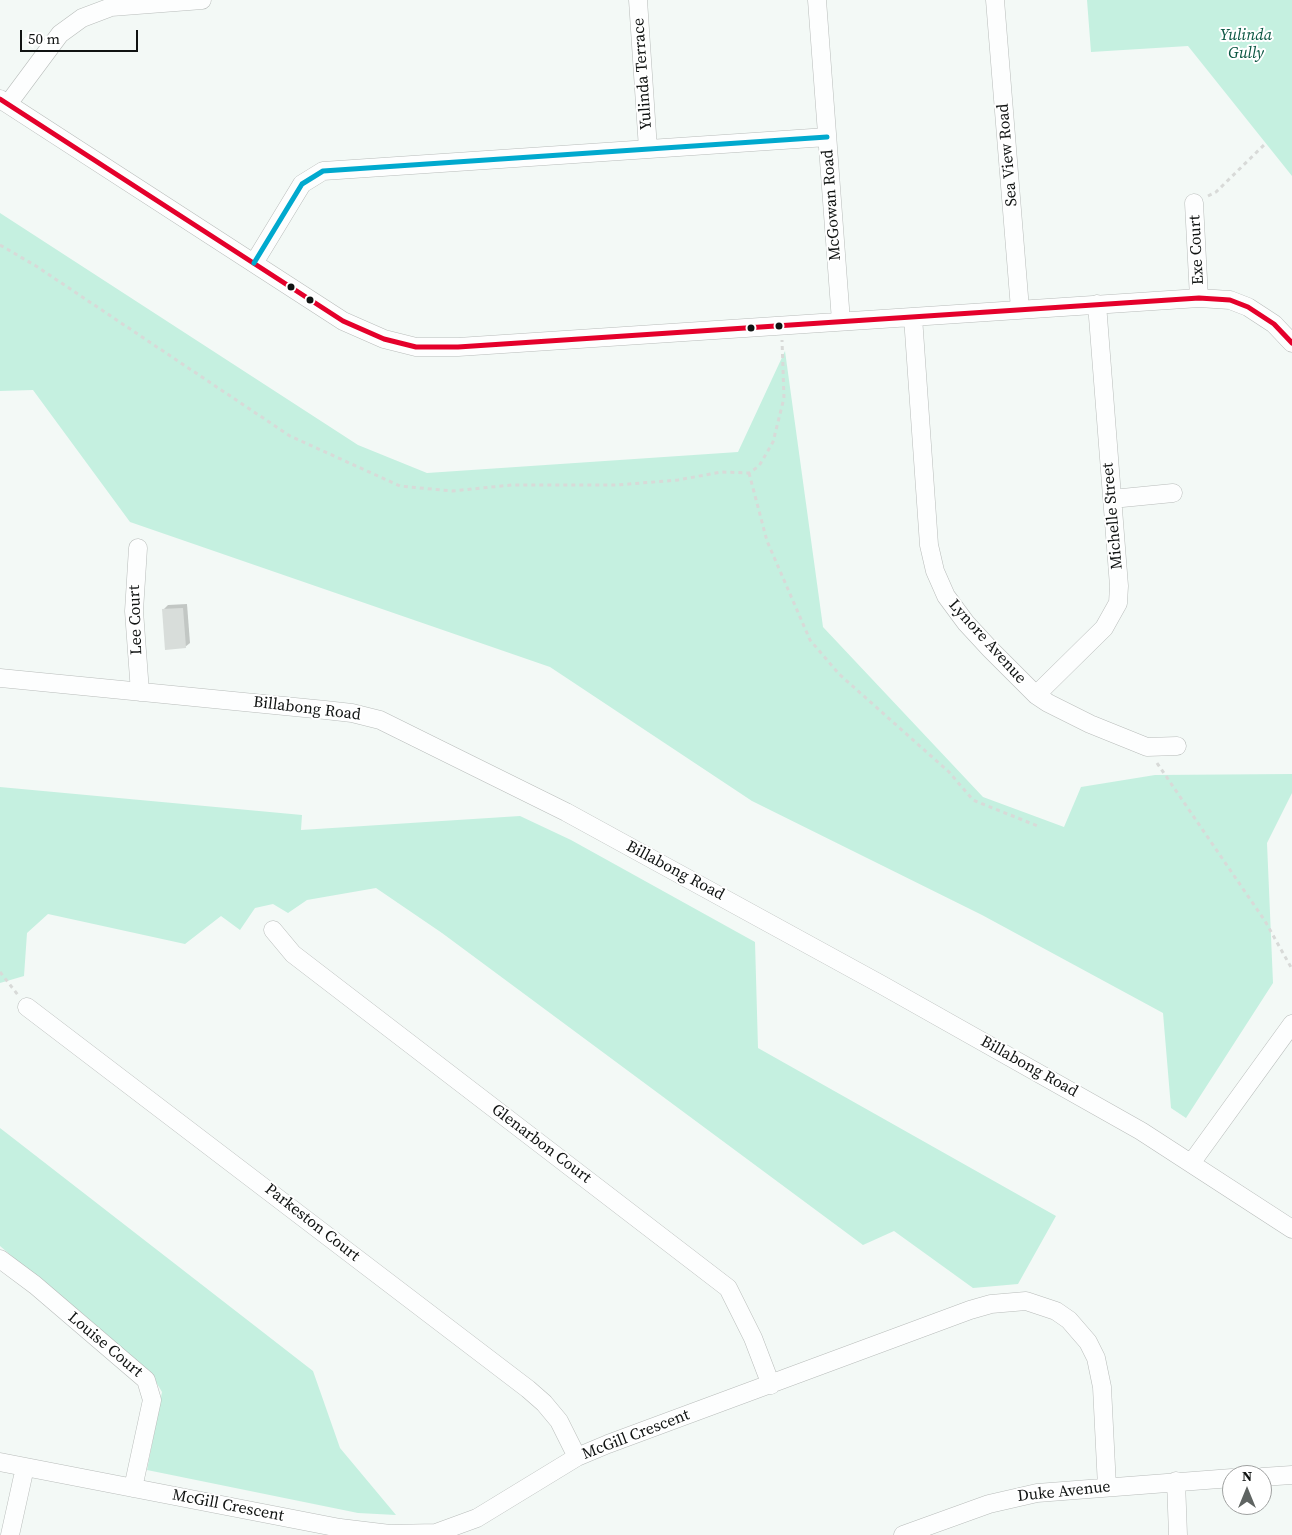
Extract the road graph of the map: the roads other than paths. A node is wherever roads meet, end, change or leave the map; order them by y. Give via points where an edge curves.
1 (202, 0) edge
2 (638, 0) edge
3 (818, 0) edge
4 (996, 0) edge
5 (4, 102) edge
6 (827, 137) junction
7 (648, 149) junction
8 (1194, 203) road end
9 (254, 263) junction
10 (1199, 298) junction
11 (1096, 304) junction
12 (1020, 309) junction
13 (913, 317) junction
14 (841, 321) junction
15 (1292, 343) edge
16 (1173, 493) dead end
17 (1112, 499) junction
18 (138, 548) dead end
19 (0, 678) edge
20 (140, 692) junction
21 (1036, 695) junction
22 (1177, 746) dead end
23 (273, 930) dead end
24 (27, 1007) road end
25 (1292, 1024) edge
26 (1192, 1162) junction
27 (1292, 1229) edge
28 (0, 1259) edge
29 (771, 1385) junction
30 (577, 1457) junction
31 (0, 1462) edge
32 (25, 1467) junction
33 (1292, 1475) edge
34 (1272, 1476) edge
35 (1222, 1479) edge
36 (1176, 1482) junction
37 (1107, 1487) junction
38 (133, 1488) junction
39 (10, 1535) edge
40 (903, 1535) edge
41 (1178, 1535) edge

1 - 5 street via 111,7 82,18 60,34
2 - 7 street, Yulinda Terrace
3 - 6 street, McGowan Road
4 - 12 street, Sea View Road
5 - 9 street
6 - 7 street
6 - 14 street, McGowan Road
7 - 9 street via 323,171 302,184
8 - 10 street, Exe Court
9 - 14 street via 344,321 384,339 416,347 458,348
10 - 11 street
10 - 15 street via 1223,299 1248,307 1274,324
11 - 12 street
11 - 17 street, Michelle Street
12 - 13 street
13 - 14 street
13 - 21 street, Lynore Avenue via 927,527 935,571 946,596 966,623
16 - 17 street
17 - 21 street, Michelle Street via 1119,586 1116,609 1104,628
18 - 20 street, Lee Court via 134,611
19 - 20 street, Billabong Road
20 - 26 street, Billabong Road via 352,713 380,720 566,812 708,889 1095,1104
21 - 22 street, Lynore Avenue via 1090,724 1147,747
23 - 29 street, Glenarbon Court via 293,954 728,1288 753,1338
24 - 30 street, Parkeston Court via 528,1389 559,1421
25 - 26 street
26 - 27 street, Billabong Road
28 - 38 street, Louise Court via 146,1380 152,1400
29 - 30 street, McGill Crescent
29 - 37 street, McGill Crescent via 970,1310 1009,1302 1038,1304 1056,1311 1080,1330 1096,1358 1102,1387
30 - 38 street, McGill Crescent via 465,1524 423,1534 340,1528
31 - 32 street, McGill Crescent
32 - 38 street, McGill Crescent
32 - 39 street
33 - 34 street
35 - 36 street, Duke Avenue
36 - 37 street, Duke Avenue
36 - 41 street
37 - 40 street, Duke Avenue via 1007,1498

